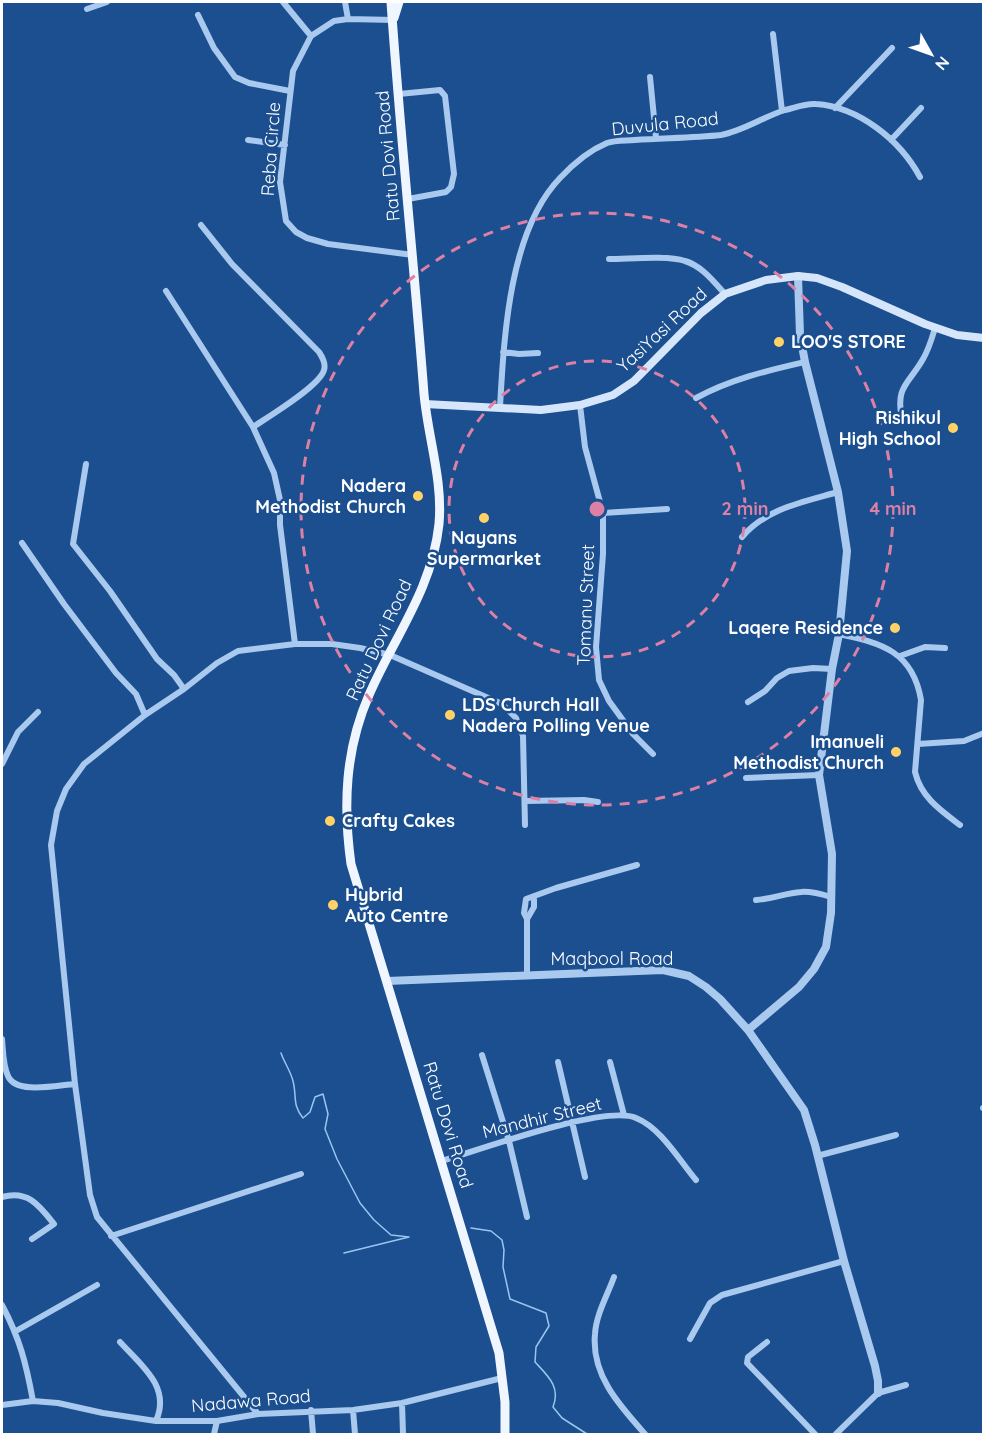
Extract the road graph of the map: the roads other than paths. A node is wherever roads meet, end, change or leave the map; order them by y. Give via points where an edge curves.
1 (107, 2) edge
2 (283, 2) edge
3 (345, 2) edge
4 (391, 2) edge
5 (399, 2) edge
6 (87, 9) dead end
7 (198, 15) dead end
8 (348, 19) junction
9 (394, 20) junction
10 (773, 34) dead end
11 (311, 36) junction
12 (892, 48) dead end
13 (650, 77) dead end
14 (290, 91) junction
15 (399, 94) junction
16 (835, 108) junction
17 (921, 108) dead end
18 (782, 111) junction
19 (656, 138) junction
20 (248, 140) dead end
21 (891, 140) junction
22 (285, 145) junction
23 (920, 177) dead end
24 (408, 200) junction
25 (201, 225) dead end
26 (413, 255) junction
27 (609, 259) dead end
28 (798, 276) junction
29 (166, 291) dead end
30 (725, 294) junction
31 (935, 328) junction
32 (984, 338) edge
33 (503, 352) junction
34 (538, 353) dead end
35 (805, 362) junction
36 (696, 398) dead end
37 (425, 404) junction
38 (580, 405) junction
39 (500, 407) junction
40 (902, 419) dead end
41 (253, 427) junction
42 (86, 464) dead end
43 (838, 492) junction
44 (666, 509) dead end
45 (603, 513) junction
46 (742, 537) dead end
47 (22, 543) dead end
48 (839, 634) junction
49 (296, 644) junction
50 (945, 648) dead end
51 (390, 655) junction
52 (900, 656) junction
53 (832, 669) junction
54 (184, 689) junction
55 (748, 702) dead end
56 (38, 712) dead end
57 (145, 715) junction
58 (984, 733) edge
59 (918, 744) junction
60 (653, 754) dead end
61 (2, 764) edge
62 (819, 775) junction
63 (746, 778) dead end
64 (525, 801) junction
65 (598, 802) dead end
66 (525, 825) dead end
67 (960, 825) dead end
68 (637, 865) dead end
69 (534, 896) junction
70 (831, 897) junction
71 (756, 900) dead end
72 (527, 920) junction
73 (527, 975) junction
74 (387, 981) junction
75 (748, 1030) junction
76 (2, 1039) edge
77 (482, 1056) dead end
78 (558, 1062) dead end
79 (610, 1062) dead end
80 (75, 1084) junction
81 (624, 1115) junction
82 (574, 1122) junction
83 (896, 1135) dead end
84 (509, 1141) junction
85 (817, 1156) junction
86 (442, 1161) junction
87 (301, 1174) dead end
88 (585, 1177) dead end
89 (696, 1180) dead end
90 (2, 1197) edge
91 (527, 1217) dead end
92 (111, 1236) junction
93 (32, 1239) dead end
94 (844, 1261) junction
95 (614, 1278) dead end
96 (97, 1285) dead end
97 (2, 1305) edge
98 (16, 1331) junction
99 (690, 1339) dead end
100 (120, 1342) dead end
101 (767, 1342) dead end
102 (502, 1378) junction
103 (906, 1385) dead end
104 (878, 1393) junction
105 (33, 1401) junction
106 (402, 1403) junction
107 (2, 1405) edge
108 (311, 1410) junction
109 (353, 1410) junction
110 (258, 1414) junction
111 (156, 1421) junction
112 (217, 1421) junction
113 (214, 1434) edge
114 (313, 1434) edge
115 (355, 1434) edge
116 (403, 1434) edge
117 (505, 1434) edge
118 (645, 1434) edge
119 (815, 1434) edge
120 (836, 1434) edge

1 - 6 street
2 - 11 street
3 - 8 street
4 - 9 main road, Ratu Dovi Road
5 - 9 main road, Ratu Dovi Road
7 - 14 street via 214,48 235,76 249,83
8 - 9 street, Reba Circle
8 - 11 street, Reba Circle via 334,21
9 - 15 main road, Ratu Dovi Road
10 - 18 street
11 - 14 street, Reba Circle via 296,63
12 - 16 street
13 - 19 street
14 - 22 street, Reba Circle
15 - 24 main road, Ratu Dovi Road
15 - 24 street via 440,90 445,96 453,162 453,182 446,192
16 - 18 street, Duvula Road via 814,104
16 - 21 street, Duvula Road via 865,119
17 - 21 street
18 - 19 street, Duvula Road via 723,134
19 - 33 street, Duvula Road via 610,142 585,154 558,179 526,233 507,315
20 - 22 street
21 - 23 street, Duvula Road
22 - 26 street, Reba Circle via 280,182 283,207 286,221 296,232 328,244
24 - 26 main road, Ratu Dovi Road
25 - 41 street via 232,264 325,362 324,371 313,385
26 - 37 main road, Ratu Dovi Road
27 - 30 street via 685,261 699,268
28 - 30 main road, YasiYasi Road via 766,280
28 - 31 main road, YasiYasi Road via 842,287
28 - 35 street
29 - 41 street
30 - 38 main road, YasiYasi Road via 634,381 613,395
31 - 32 main road, YasiYasi Road
31 - 40 street via 923,360 899,397
33 - 34 street
33 - 39 street, Duvula Road
35 - 36 street via 755,373
35 - 43 street
37 - 39 main road, YasiYasi Road
37 - 51 main road, Ratu Dovi Road via 438,475 439,525 421,594
38 - 39 main road, YasiYasi Road via 541,410
38 - 45 street, Tomanu Street via 585,447
41 - 49 street via 274,473 280,500
42 - 54 street via 74,544 157,659
43 - 46 street via 773,512
43 - 48 street via 847,551
44 - 45 street
45 - 60 street, Tomanu Street via 596,647 599,680 603,692 633,734
47 - 57 street via 116,674 136,694
48 - 52 street via 881,644
48 - 53 street
49 - 51 street via 341,645
49 - 54 street via 238,651
50 - 52 street via 925,647
51 - 64 street via 493,699 511,711 523,736
51 - 74 main road, Ratu Dovi Road via 357,729 346,798 351,864
52 - 59 street via 919,689
53 - 55 street via 789,671
53 - 62 street
54 - 57 street
56 - 61 street via 18,732
57 - 80 street via 84,765 66,789 57,811 51,845
58 - 59 street via 964,741
59 - 67 street via 915,772 922,790
62 - 63 street
62 - 70 street via 832,854
64 - 65 street
64 - 66 street
68 - 69 street
69 - 72 street via 534,907
69 - 72 street via 524,901
70 - 71 street via 800,891
70 - 75 street via 826,947 814,969 799,987
72 - 73 street
73 - 74 street, Maqbool Road
73 - 75 street, Maqbool Road via 677,972 706,987
74 - 86 main road, Ratu Dovi Road
75 - 85 street, Maqbool Road via 804,1110
76 - 80 street via 8,1077 15,1085 23,1088
77 - 84 street
78 - 82 street
79 - 81 street
80 - 92 street via 90,1195 97,1217
81 - 82 street, Mandhir Street
81 - 89 street, Mandhir Street via 646,1123
82 - 84 street, Mandhir Street
82 - 88 street
83 - 85 street
84 - 86 street, Mandhir Street
84 - 91 street
85 - 94 street, Maqbool Road
86 - 102 main road, Ratu Dovi Road via 489,1318
87 - 92 street
90 - 93 street via 12,1194 30,1198 54,1224
92 - 110 street
94 - 99 street via 722,1295 710,1303
94 - 104 street, Maqbool Road via 875,1366
95 - 118 street via 599,1315 594,1354 613,1396
96 - 98 street
97 - 98 street
98 - 105 street
100 - 111 street via 159,1389 161,1403
101 - 119 street via 748,1357 747,1363
102 - 106 street, Nadawa Road
102 - 117 main road, Ratu Dovi Road
103 - 104 street
104 - 120 street
105 - 107 street, Nadawa Road
105 - 111 street, Nadawa Road
106 - 109 street, Nadawa Road
106 - 116 street
108 - 109 street, Nadawa Road
108 - 110 street, Nadawa Road
108 - 114 street
109 - 115 street
110 - 112 street, Nadawa Road
111 - 112 street, Nadawa Road
112 - 113 street

